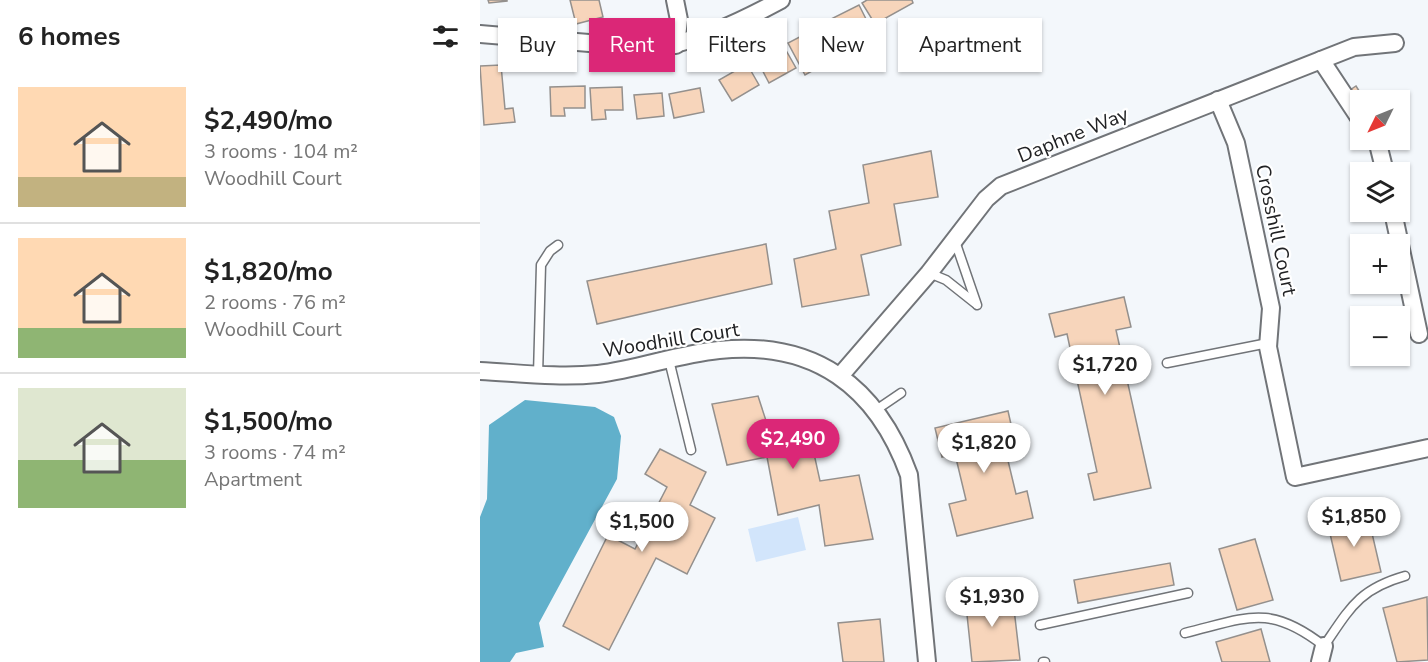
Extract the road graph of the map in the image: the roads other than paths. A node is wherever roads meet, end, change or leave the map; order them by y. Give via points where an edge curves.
1 (675, 0) edge
2 (781, 0) edge
3 (480, 34) edge
4 (1395, 43) dead end
5 (676, 45) junction
6 (1321, 60) junction
7 (1218, 100) junction
8 (1350, 104) edge
9 (1395, 222) edge
10 (955, 241) junction
11 (558, 245) dead end
12 (929, 273) junction
13 (1419, 334) dead end
14 (1268, 343) junction
15 (669, 360) junction
16 (1167, 363) dead end
17 (480, 371) edge
18 (538, 375) junction
19 (840, 376) junction
20 (901, 393) dead end
21 (876, 410) junction
22 (1428, 448) edge
23 (691, 450) dead end
24 (1405, 576) dead end
25 (1188, 593) dead end
26 (1040, 625) dead end
27 (1185, 633) dead end
28 (1322, 654) edge
29 (927, 662) edge

1 - 5 street
2 - 5 street via 742,20
3 - 5 street via 649,48
4 - 6 street, Daphne Way via 1354,47
6 - 7 street, Daphne Way
6 - 8 street
7 - 10 street, Daphne Way via 1001,186 986,199
7 - 14 street, Crosshill Court via 1236,143 1271,308
9 - 13 street
10 - 12 street, Daphne Way
10 - 12 lane via 977,305 946,280
11 - 18 lane via 541,265
12 - 19 street, Daphne Way
14 - 16 lane
14 - 22 street, Crosshill Court via 1296,477
15 - 18 street, Woodhill Court via 599,374
15 - 19 street, Woodhill Court via 717,350 762,348 802,356
15 - 23 lane
17 - 18 street, Woodhill Court
19 - 21 street, Woodhill Court
20 - 21 lane
21 - 29 street, Woodhill Court via 900,448 909,475
24 - 28 lane via 1379,584 1356,601
25 - 26 lane
27 - 28 lane via 1257,617 1282,620 1301,628

